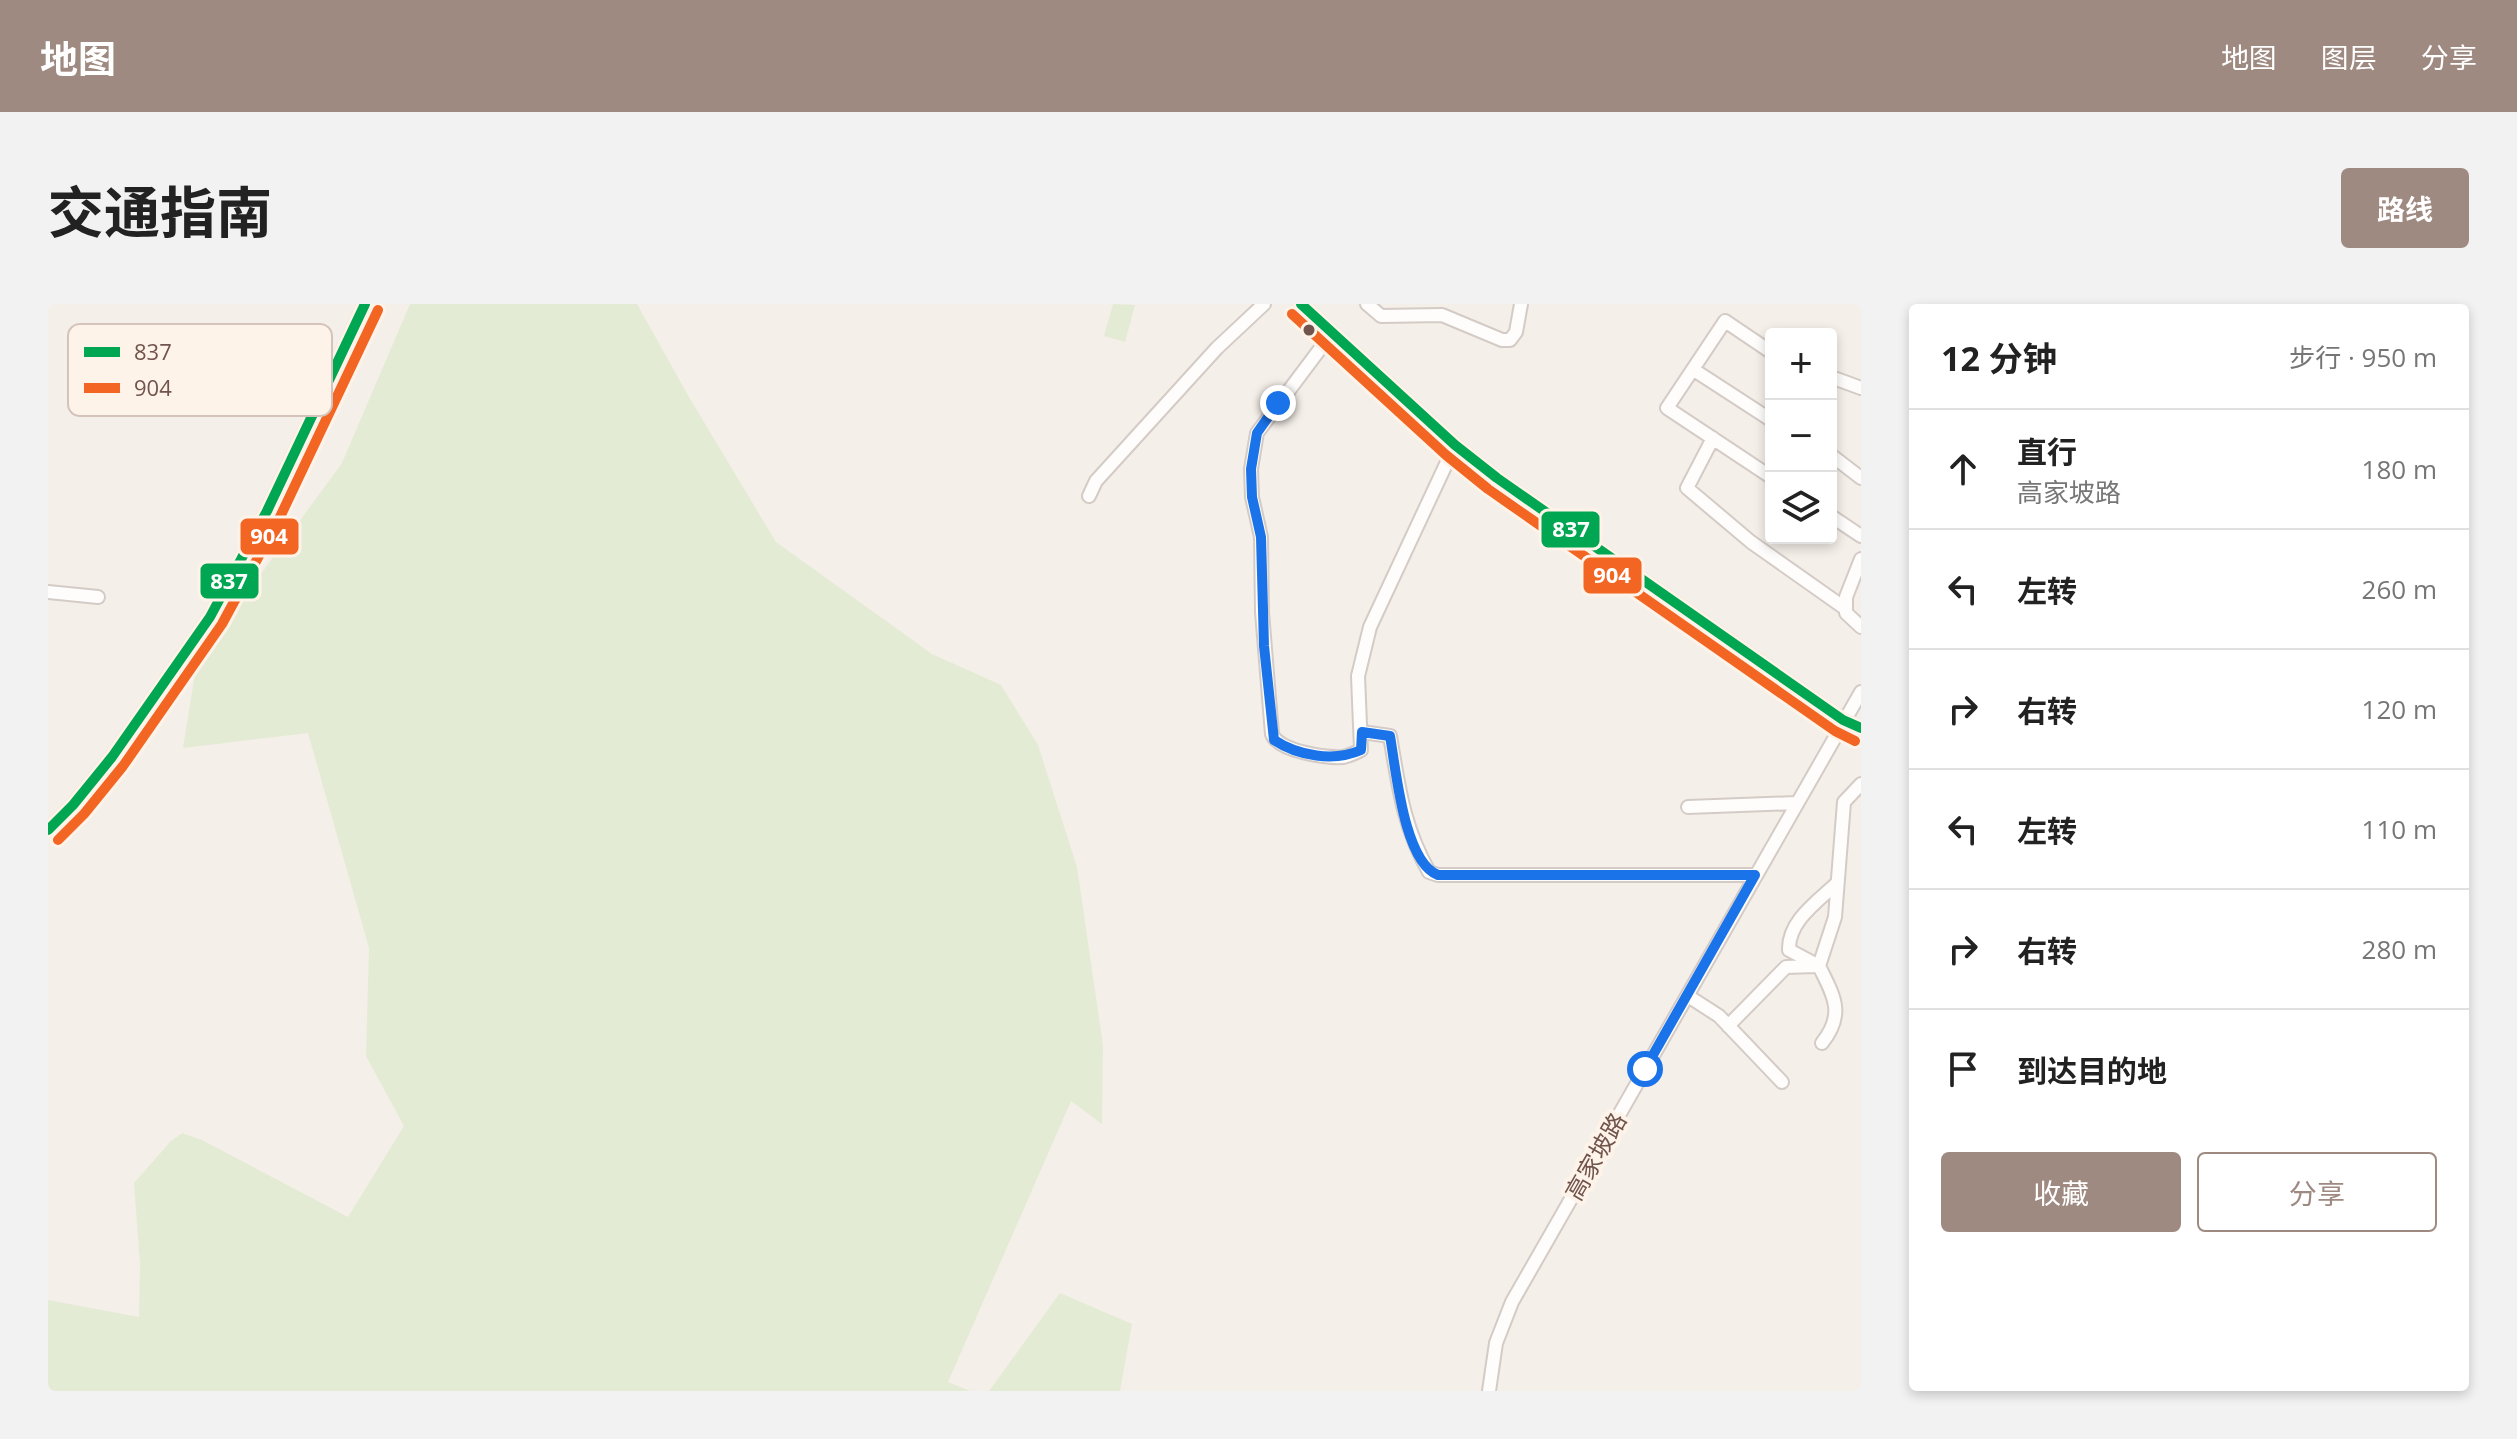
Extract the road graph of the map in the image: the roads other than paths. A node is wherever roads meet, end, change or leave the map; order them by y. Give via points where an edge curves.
1 (365, 304) edge
2 (1264, 304) edge
3 (1301, 304) edge
4 (1367, 304) edge
5 (1389, 304) edge
6 (1521, 304) edge
7 (1381, 316) junction
8 (1332, 333) junction
9 (1765, 348) edge
10 (1694, 370) junction
11 (332, 374) edge
12 (1837, 379) edge
13 (1861, 388) edge
14 (312, 416) edge
15 (1765, 416) edge
16 (1713, 438) junction
17 (1455, 445) junction
18 (1837, 460) edge
19 (1765, 473) edge
20 (1861, 478) edge
21 (1089, 496) dead end
22 (1837, 520) edge
23 (1861, 536) edge
24 (1861, 559) edge
25 (48, 592) edge
26 (98, 597) dead end
27 (1846, 609) junction
28 (1861, 627) edge
29 (1861, 692) edge
30 (1843, 720) junction
31 (1861, 728) edge
32 (1362, 732) junction
33 (1861, 784) edge
34 (1796, 803) junction
35 (1688, 807) dead end
36 (48, 830) edge
37 (1755, 875) junction
38 (1837, 883) junction
39 (1819, 966) junction
40 (1688, 996) dead end
41 (1728, 1026) junction
42 (1822, 1043) dead end
43 (1782, 1082) dead end
44 (1489, 1391) edge

1 - 11 street
2 - 21 street via 1217,348 1096,481
3 - 8 street
4 - 7 street
5 - 7 street
6 - 7 street via 1510,340 1442,315
8 - 17 street
8 - 32 street via 1257,433 1252,497 1261,537 1262,623 1274,740 1307,753 1346,757 1361,750
9 - 10 street via 1725,321
10 - 15 street
10 - 16 street via 1667,408
12 - 13 street
14 - 36 street via 210,617 112,757
16 - 19 street
16 - 27 street via 1687,488 1751,542
17 - 30 street
17 - 32 street via 1370,627 1358,676
18 - 20 street
22 - 23 street
24 - 27 street
25 - 26 street
27 - 28 street
29 - 30 street, 高家坡路
30 - 31 street
30 - 34 street, 高家坡路
32 - 37 street via 1390,736 1403,813 1429,872
33 - 38 street via 1844,802
34 - 35 street
34 - 37 street, 高家坡路
37 - 44 street, 高家坡路 via 1512,1302 1496,1343
38 - 39 street via 1835,917
38 - 39 street via 1789,937 1789,950
39 - 41 street via 1786,967
39 - 42 street via 1837,1012
40 - 41 street
41 - 43 street

